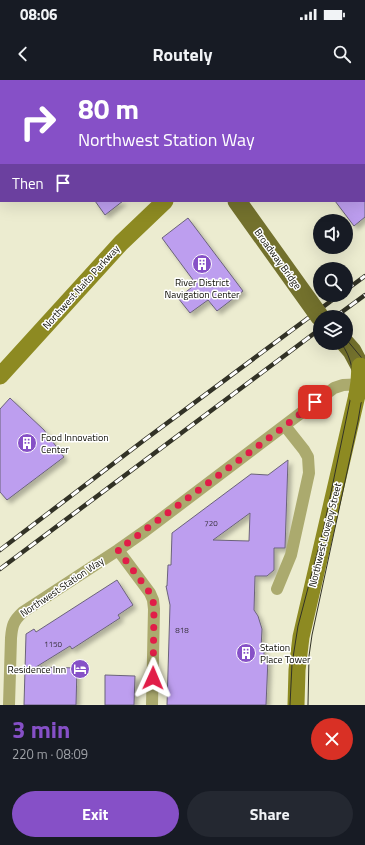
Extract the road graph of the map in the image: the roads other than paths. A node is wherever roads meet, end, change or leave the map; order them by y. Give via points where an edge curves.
1 (164, 202) edge
2 (238, 202) edge
3 (315, 310) edge
4 (351, 350) edge
5 (363, 373) edge
6 (0, 376) edge
7 (285, 426) junction
8 (118, 550) junction
9 (277, 589) dead end
10 (9, 705) edge
11 (152, 705) edge
12 (296, 705) edge

1 - 6 main road, Northwest Naito Parkway via 121,243
2 - 3 main road, Broadway Bridge, bridge
4 - 5 main road
5 - 7 street, Northwest Station Way via 354,384 337,386
5 - 12 main road, Northwest Lovejoy Street, bridge via 299,648
7 - 8 street, Northwest Station Way
7 - 9 street via 308,457 310,473 291,555
8 - 10 street, Northwest Station Way via 16,618 11,638
8 - 11 street via 153,600

